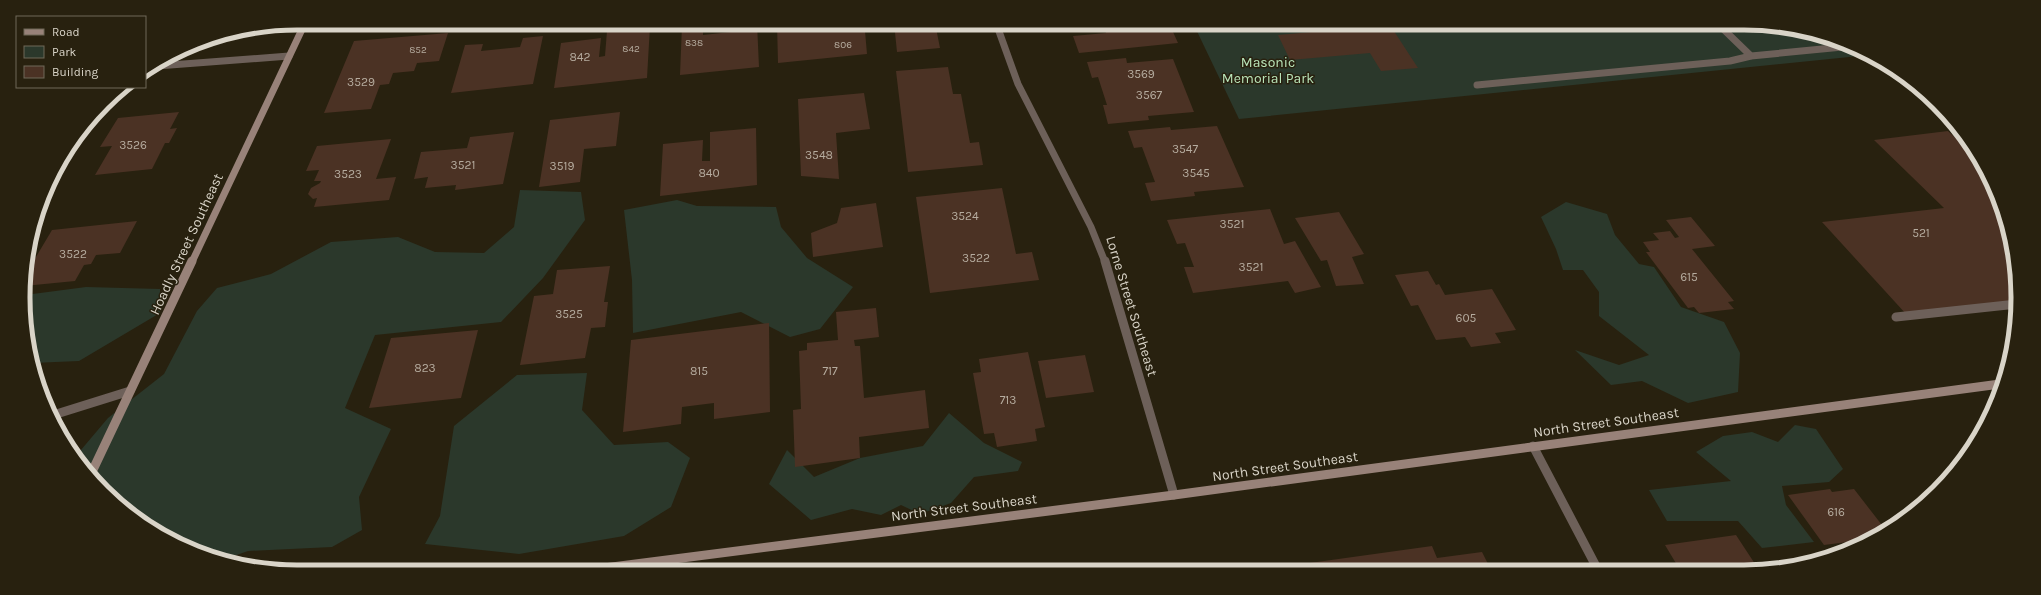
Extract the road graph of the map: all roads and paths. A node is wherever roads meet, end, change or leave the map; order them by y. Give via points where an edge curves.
1 (302, 30) edge
2 (998, 30) edge
3 (1725, 30) edge
4 (1839, 47) edge
5 (289, 56) junction
6 (1752, 56) junction
7 (165, 65) edge
8 (1477, 85) dead end
9 (2011, 305) edge
10 (1896, 318) dead end
11 (1996, 384) edge
12 (130, 391) junction
13 (57, 414) edge
14 (1533, 446) junction
15 (93, 470) edge
16 (1174, 495) junction
17 (627, 565) edge
18 (1595, 565) edge

1 - 5 street, Hoadly Street Southeast
2 - 16 street, Lorne Street Southeast via 1021,93 1093,230 1104,257
3 - 6 street
4 - 6 street
5 - 7 street
5 - 12 street, Hoadly Street Southeast
6 - 8 street
9 - 10 street
11 - 14 street, North Street Southeast
12 - 13 street
12 - 15 street, Hoadly Street Southeast
14 - 16 street, North Street Southeast
14 - 18 street
16 - 17 street, North Street Southeast

